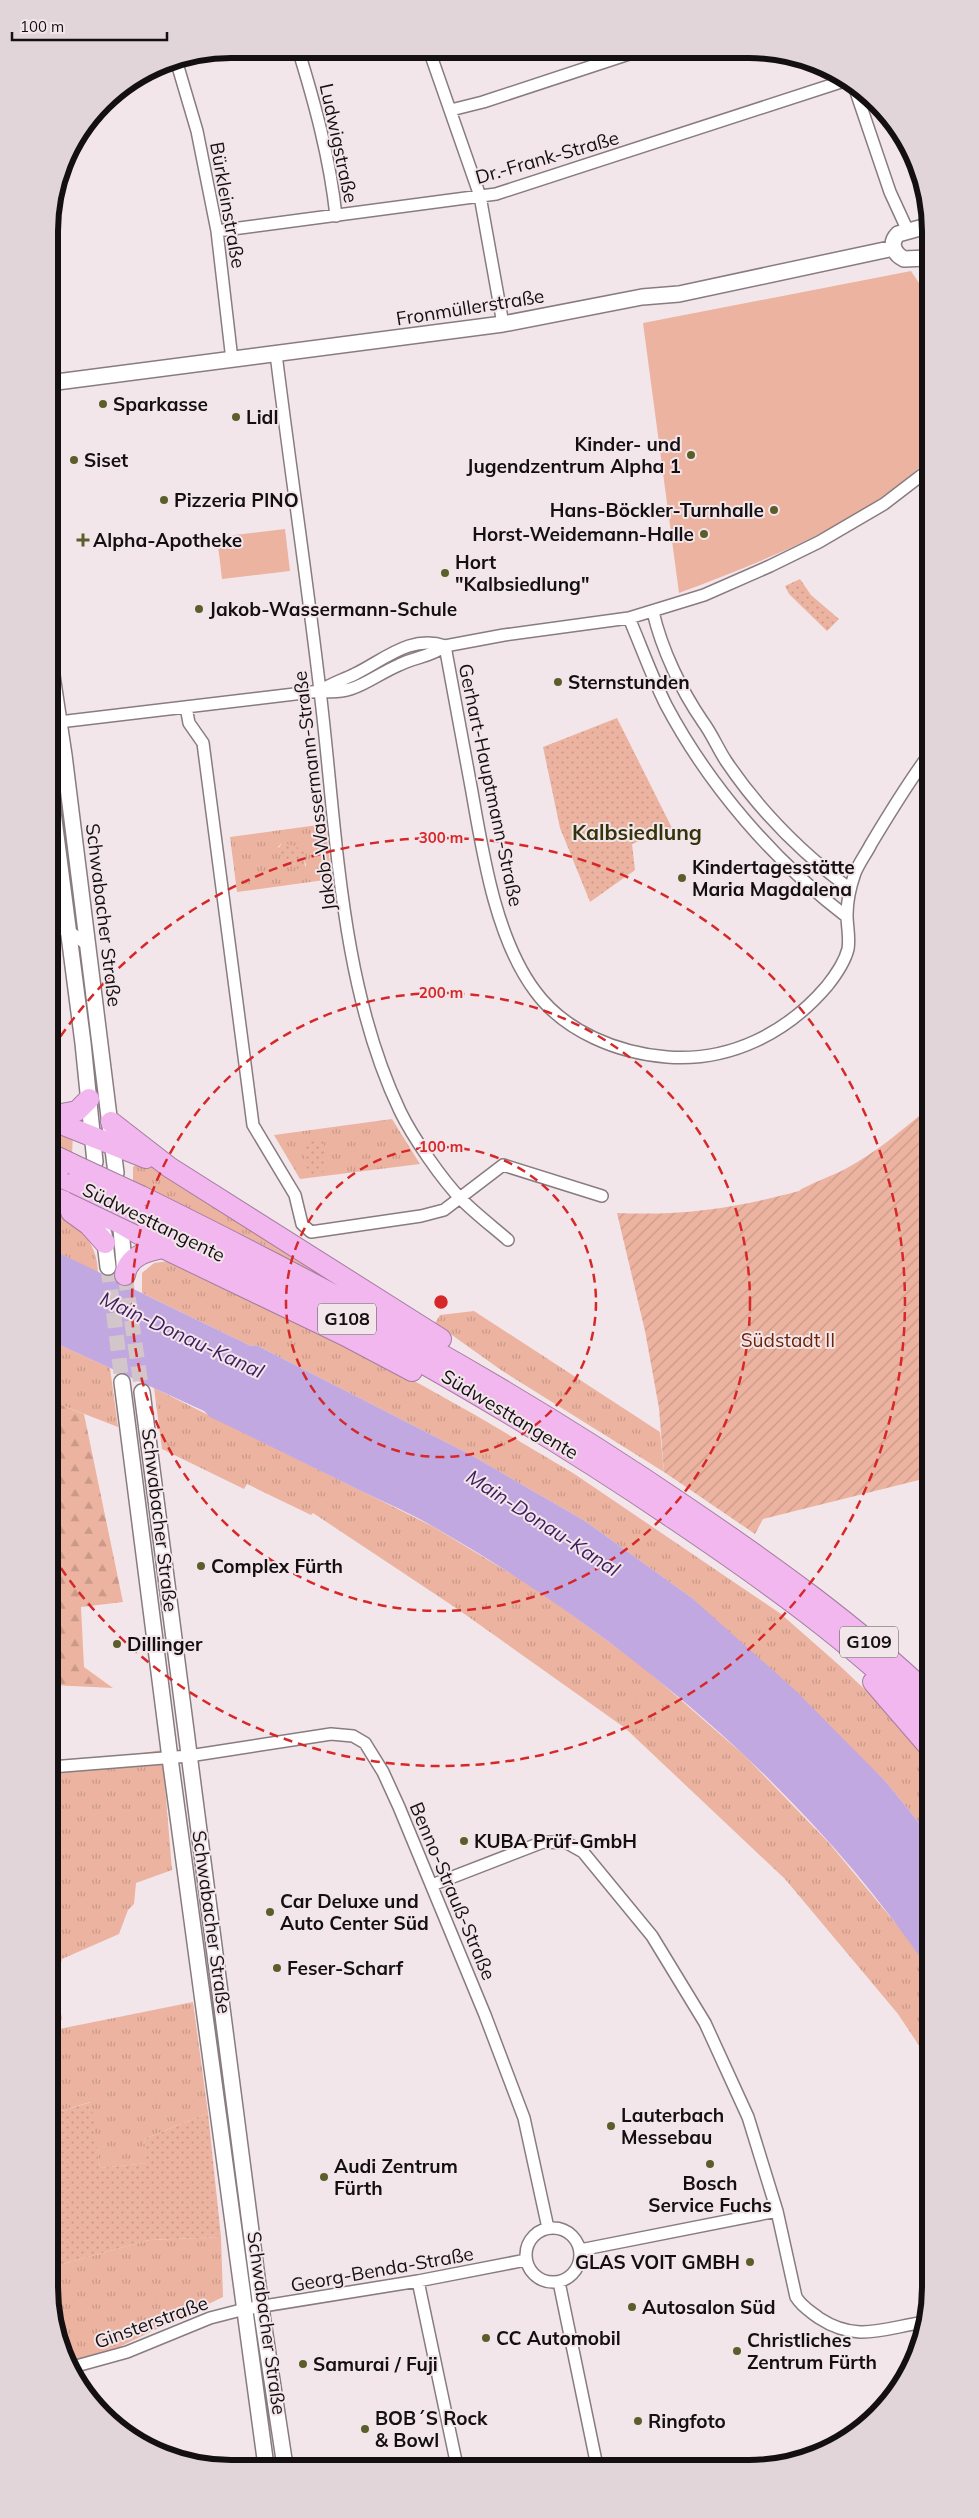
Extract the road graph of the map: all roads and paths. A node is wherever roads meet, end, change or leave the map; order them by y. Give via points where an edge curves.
1 (301, 58) edge
2 (433, 58) edge
3 (617, 58) edge
4 (178, 66) edge
5 (838, 83) edge
6 (857, 96) edge
7 (451, 110) junction
8 (480, 196) junction
9 (336, 216) junction
10 (922, 227) edge
11 (907, 229) junction
12 (217, 231) junction
13 (894, 248) junction
14 (922, 258) edge
15 (503, 324) junction
16 (276, 354) junction
17 (232, 360) junction
18 (58, 382) edge
19 (922, 475) edge
20 (653, 612) junction
21 (629, 618) junction
22 (445, 646) junction
23 (320, 691) junction
24 (186, 707) junction
25 (58, 715) edge
26 (59, 722) junction
27 (922, 764) edge
28 (58, 852) edge
29 (850, 889) junction
30 (847, 917) junction
31 (58, 929) edge
32 (68, 930) junction
33 (87, 945) junction
34 (89, 1099) junction
35 (58, 1116) edge
36 (58, 1121) edge
37 (111, 1122) junction
38 (93, 1137) junction
39 (113, 1146) junction
40 (58, 1161) edge
41 (95, 1162) dead end
42 (169, 1167) junction
43 (116, 1172) dead end
44 (58, 1173) edge
45 (73, 1174) junction
46 (602, 1196) dead end
47 (460, 1198) junction
48 (58, 1199) edge
49 (58, 1202) edge
50 (110, 1214) junction
51 (508, 1240) dead end
52 (105, 1243) junction
53 (163, 1248) junction
54 (117, 1271) junction
55 (488, 1380) junction
56 (122, 1382) tunnel mouth
57 (142, 1392) tunnel mouth
58 (544, 1435) junction
59 (801, 1599) junction
60 (839, 1639) junction
61 (921, 1688) edge
62 (921, 1712) edge
63 (921, 1738) edge
64 (189, 1756) junction
65 (170, 1758) junction
66 (58, 1767) edge
67 (432, 1885) junction
68 (777, 2212) junction
69 (548, 2228) junction
70 (580, 2250) junction
71 (526, 2260) junction
72 (418, 2281) junction
73 (559, 2282) junction
74 (261, 2308) junction
75 (244, 2309) junction
76 (918, 2323) edge
77 (76, 2366) edge
78 (265, 2460) edge
79 (284, 2460) edge
80 (456, 2460) edge
81 (596, 2460) edge

1 - 9 street, Ludwigstraße via 330,173
2 - 7 street
3 - 7 street
4 - 12 street, Bürkleinstraße via 197,131
5 - 8 street, Dr.-Frank-Straße via 496,194
6 - 11 street via 890,192
7 - 8 street
8 - 9 street, Dr.-Frank-Straße
8 - 15 street
9 - 12 street, Dr.-Frank-Straße
10 - 11 main road
11 - 13 main road via 895,237
12 - 17 street, Bürkleinstraße
13 - 14 main road via 904,259
13 - 15 main road, Fronmüllerstraße via 679,294 642,297
15 - 16 main road, Fronmüllerstraße
16 - 17 main road, Fronmüllerstraße
16 - 23 street, Jakob-Wassermann-Straße
17 - 18 main road, Fronmüllerstraße
19 - 20 street via 884,504 819,542 704,595
20 - 21 street
20 - 29 street via 665,650 726,761 794,841 820,867
21 - 22 street
21 - 30 street via 666,704 728,798 775,854
22 - 23 street via 432,642 402,648
22 - 30 street, Gerhart-Hauptmann-Straße via 482,846 501,922 511,952 535,991 567,1023 611,1045 642,1055 686,1059 719,1054 766,1038 785,1025 828,984 848,948
23 - 24 street
23 - 47 street, Jakob-Wassermann-Straße via 348,934 360,996 373,1043 400,1112
24 - 26 street
24 - 47 street via 189,723 203,744 253,1124 295,1195 302,1224 311,1232 403,1219 444,1210
25 - 26 main road, Schwabacher Straße
26 - 33 main road, Schwabacher Straße
27 - 29 street, Gerhart-Hauptmann-Straße via 856,870
28 - 32 main road, Schwabacher Straße
29 - 30 street, Gerhart-Hauptmann-Straße
31 - 32 street
32 - 33 street
32 - 34 main road, Schwabacher Straße
33 - 37 main road, Schwabacher Straße
34 - 35 highway via 77,1111
34 - 38 main road, Schwabacher Straße
36 - 38 highway
37 - 39 main road, Schwabacher Straße
37 - 42 highway
38 - 39 highway
38 - 41 main road, Schwabacher Straße
39 - 42 highway
39 - 43 main road, Schwabacher Straße
40 - 45 highway, Südwesttangente / G108
42 - 55 highway via 448,1343
44 - 45 highway, Südwesttangente / G108
45 - 55 highway, Südwesttangente / G108, bridge via 141,1196 362,1308
45 - 58 highway, Südwesttangente / G108, bridge via 144,1216 351,1321
46 - 47 street via 503,1165
47 - 51 street, Jakob-Wassermann-Straße
48 - 50 highway
49 - 52 highway via 89,1225
50 - 52 main road
50 - 53 highway
50 - 54 main road
52 - 54 main road
53 - 54 highway via 138,1256
53 - 58 highway via 344,1335 465,1400
55 - 59 highway, Südwesttangente / G108 via 646,1479
56 - 65 main road, Schwabacher Straße
57 - 64 main road, Schwabacher Straße
58 - 59 highway, Südwesttangente / G108
59 - 60 highway, Südwesttangente / G109
59 - 61 highway, Südwesttangente / G109 via 865,1638
60 - 62 highway, Südwesttangente / G109
60 - 63 highway
64 - 65 street, Benno-Strauß-Straße
64 - 67 street, Benno-Strauß-Straße via 331,1734 353,1736 365,1743 383,1772
64 - 74 main road, Schwabacher Straße
65 - 66 street, Benno-Strauß-Straße
65 - 75 main road, Schwabacher Straße
67 - 68 street via 543,1842 567,1843 583,1852 652,1936 706,2023 748,2117
67 - 69 street, Benno-Strauß-Straße via 524,2118
68 - 70 street
68 - 76 street via 800,2305 834,2328 850,2332 868,2333
69 - 70 street via 565,2230
69 - 71 street via 533,2236 528,2243
70 - 73 street via 578,2266 567,2279
71 - 72 street, Georg-Benda-Straße
71 - 73 street via 534,2275
72 - 74 street, Georg-Benda-Straße
72 - 80 street
73 - 81 street
74 - 75 street, Georg-Benda-Straße
74 - 79 main road, Schwabacher Straße
75 - 77 street, Ginsterstraße via 210,2318 127,2352
75 - 78 main road, Schwabacher Straße

